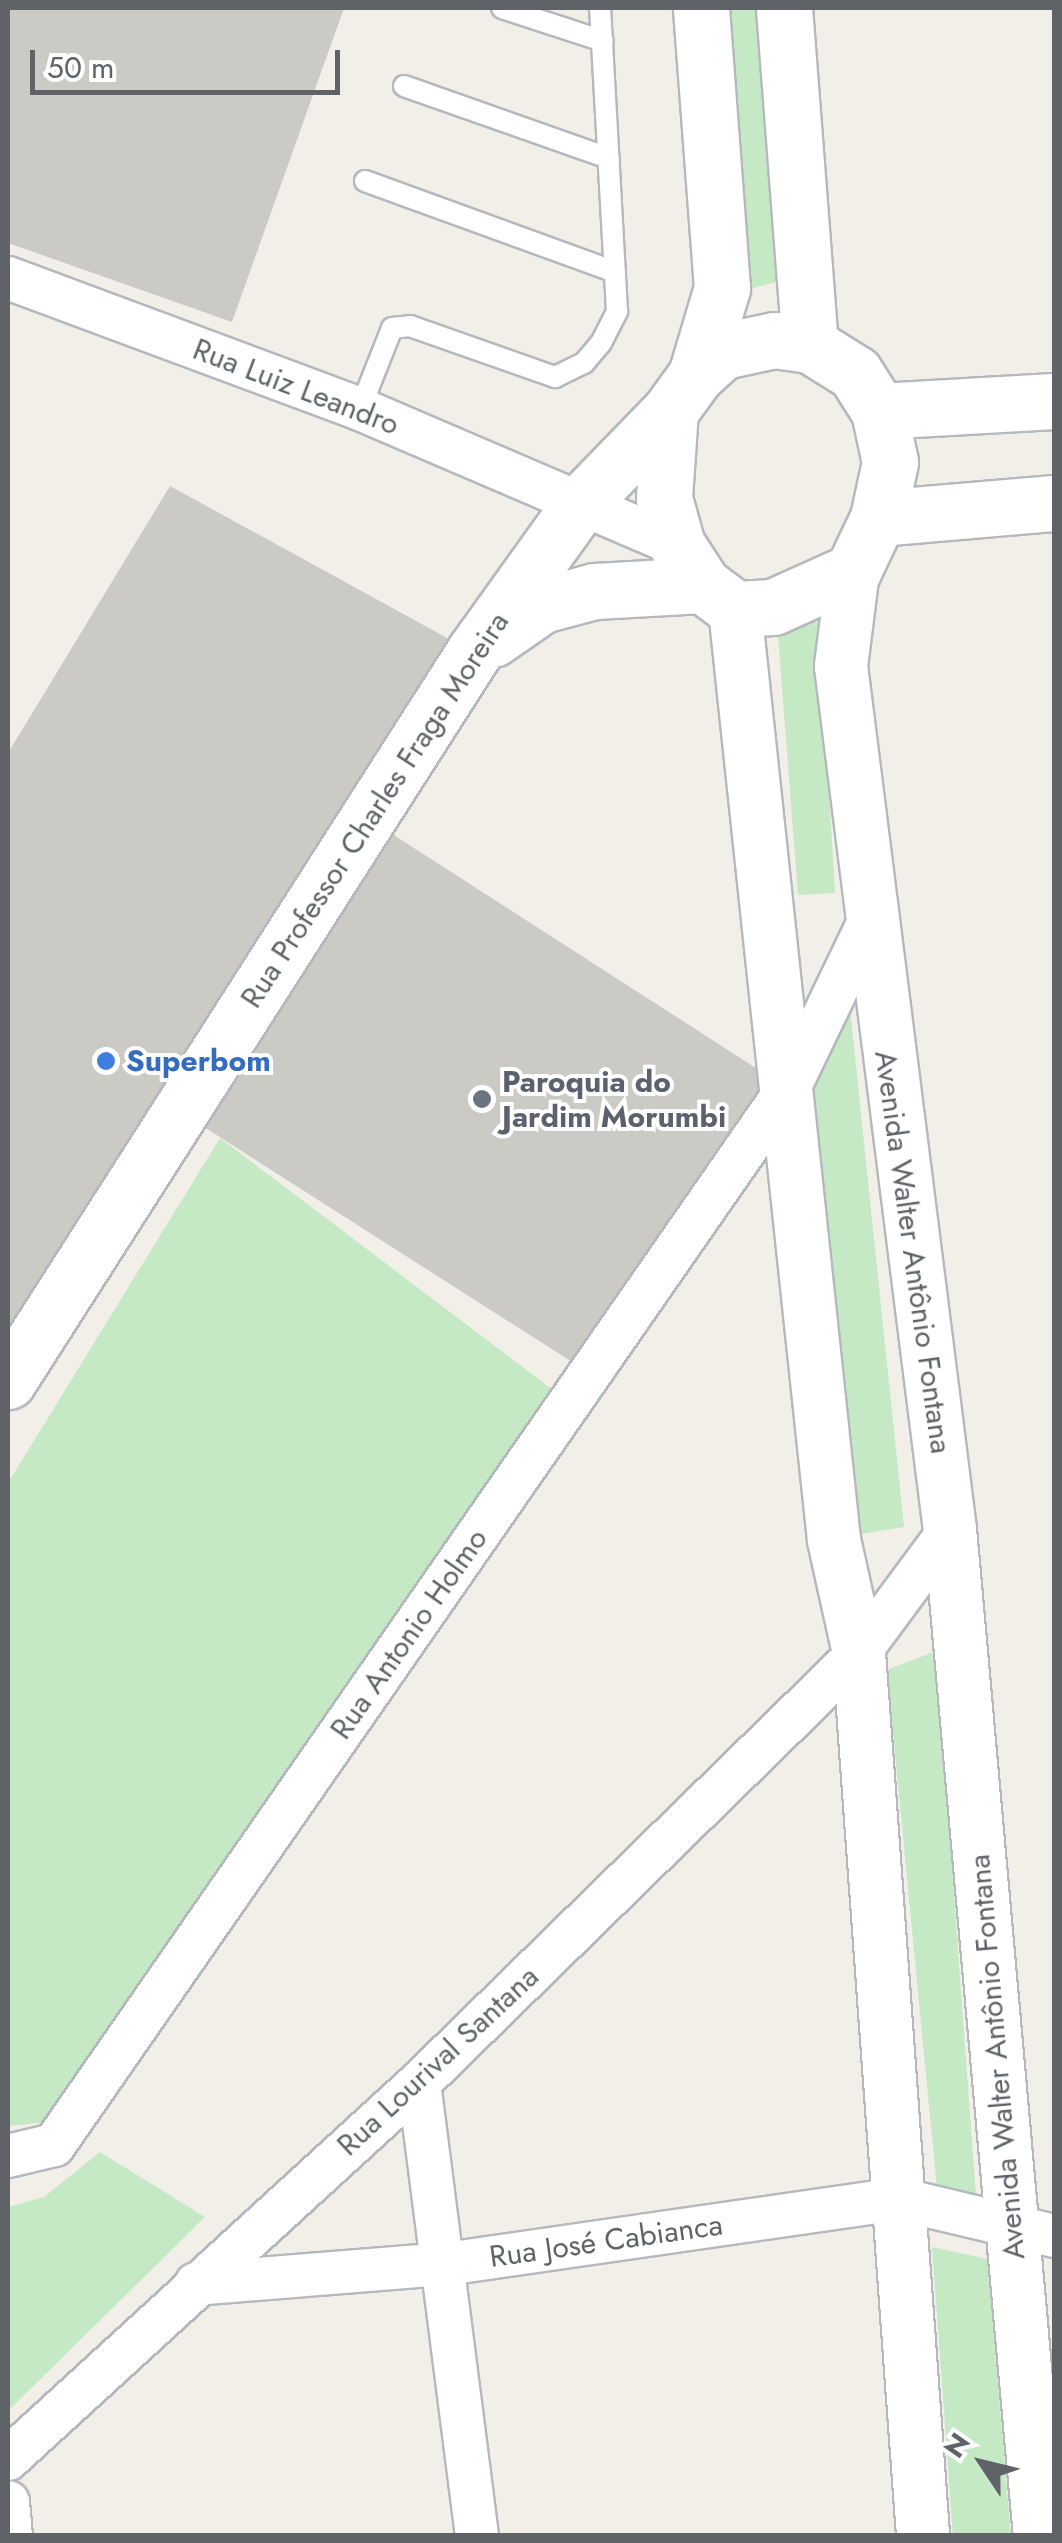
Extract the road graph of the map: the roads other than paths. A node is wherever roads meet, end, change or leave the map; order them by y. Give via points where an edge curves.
1 (502, 8) edge
2 (600, 8) edge
3 (701, 8) edge
4 (784, 8) edge
5 (603, 41) junction
6 (404, 86) dead end
7 (609, 158) junction
8 (365, 182) dead end
9 (615, 272) junction
10 (8, 278) edge
11 (810, 345) junction
12 (683, 393) junction
13 (1054, 401) edge
14 (360, 409) junction
15 (879, 412) junction
16 (1054, 503) edge
17 (580, 504) junction
18 (878, 518) junction
19 (853, 571) junction
20 (705, 580) junction
21 (474, 652) junction
22 (868, 924) junction
23 (791, 1084) junction
24 (8, 1380) edge
25 (950, 1530) junction
26 (859, 1653) junction
27 (419, 2083) junction
28 (8, 2156) edge
29 (899, 2198) junction
30 (1033, 2230) edge
31 (446, 2264) junction
32 (196, 2284) junction
33 (8, 2459) edge
34 (8, 2502) edge
35 (11, 2536) edge
36 (477, 2536) edge
37 (923, 2536) edge
38 (1040, 2536) edge

1 - 5 lane
2 - 5 lane
3 - 12 main road via 722,288
4 - 11 main road
5 - 7 lane
6 - 7 lane
7 - 9 lane
8 - 9 lane
9 - 14 lane via 618,311 584,363 555,377 410,326 392,328
10 - 14 street, Rua Luiz Leandro
11 - 12 main road, Rua Professor Charles Fraga Moreira via 741,346
11 - 15 main road, Avenida Walter Antônio Fontana via 855,373
12 - 17 main road, Rua Professor Charles Fraga Moreira
12 - 20 main road via 664,498
13 - 15 main road
14 - 17 street, Rua Luiz Leandro
15 - 18 main road, Avenida Walter Antônio Fontana via 890,462
16 - 18 main road
17 - 20 street, Rua Luiz Leandro
17 - 21 main road, Rua Professor Charles Fraga Moreira
18 - 19 main road, Avenida Walter Antônio Fontana
19 - 20 main road via 773,607
19 - 22 street, Avenida Walter Antônio Fontana via 842,666
20 - 21 main road via 595,591 542,605
20 - 23 street
21 - 24 main road, Rua Professor Charles Fraga Moreira
22 - 23 street, Rua Antonio Holmo
22 - 25 street, Avenida Walter Antônio Fontana
23 - 26 street via 834,1540
23 - 28 street, Rua Antonio Holmo via 54,2144
25 - 26 street, Rua Lourival Santana
25 - 30 street, Avenida Walter Antônio Fontana
26 - 27 street, Rua Lourival Santana
26 - 29 street
27 - 31 street
27 - 32 street, Rua Lourival Santana
29 - 30 street, Rua José Cabianca
29 - 31 street, Rua José Cabianca
29 - 37 street
30 - 38 street, Avenida Walter Antônio Fontana
31 - 32 street, Rua José Cabianca
31 - 36 street
32 - 33 street, Rua Lourival Santana
34 - 35 street

